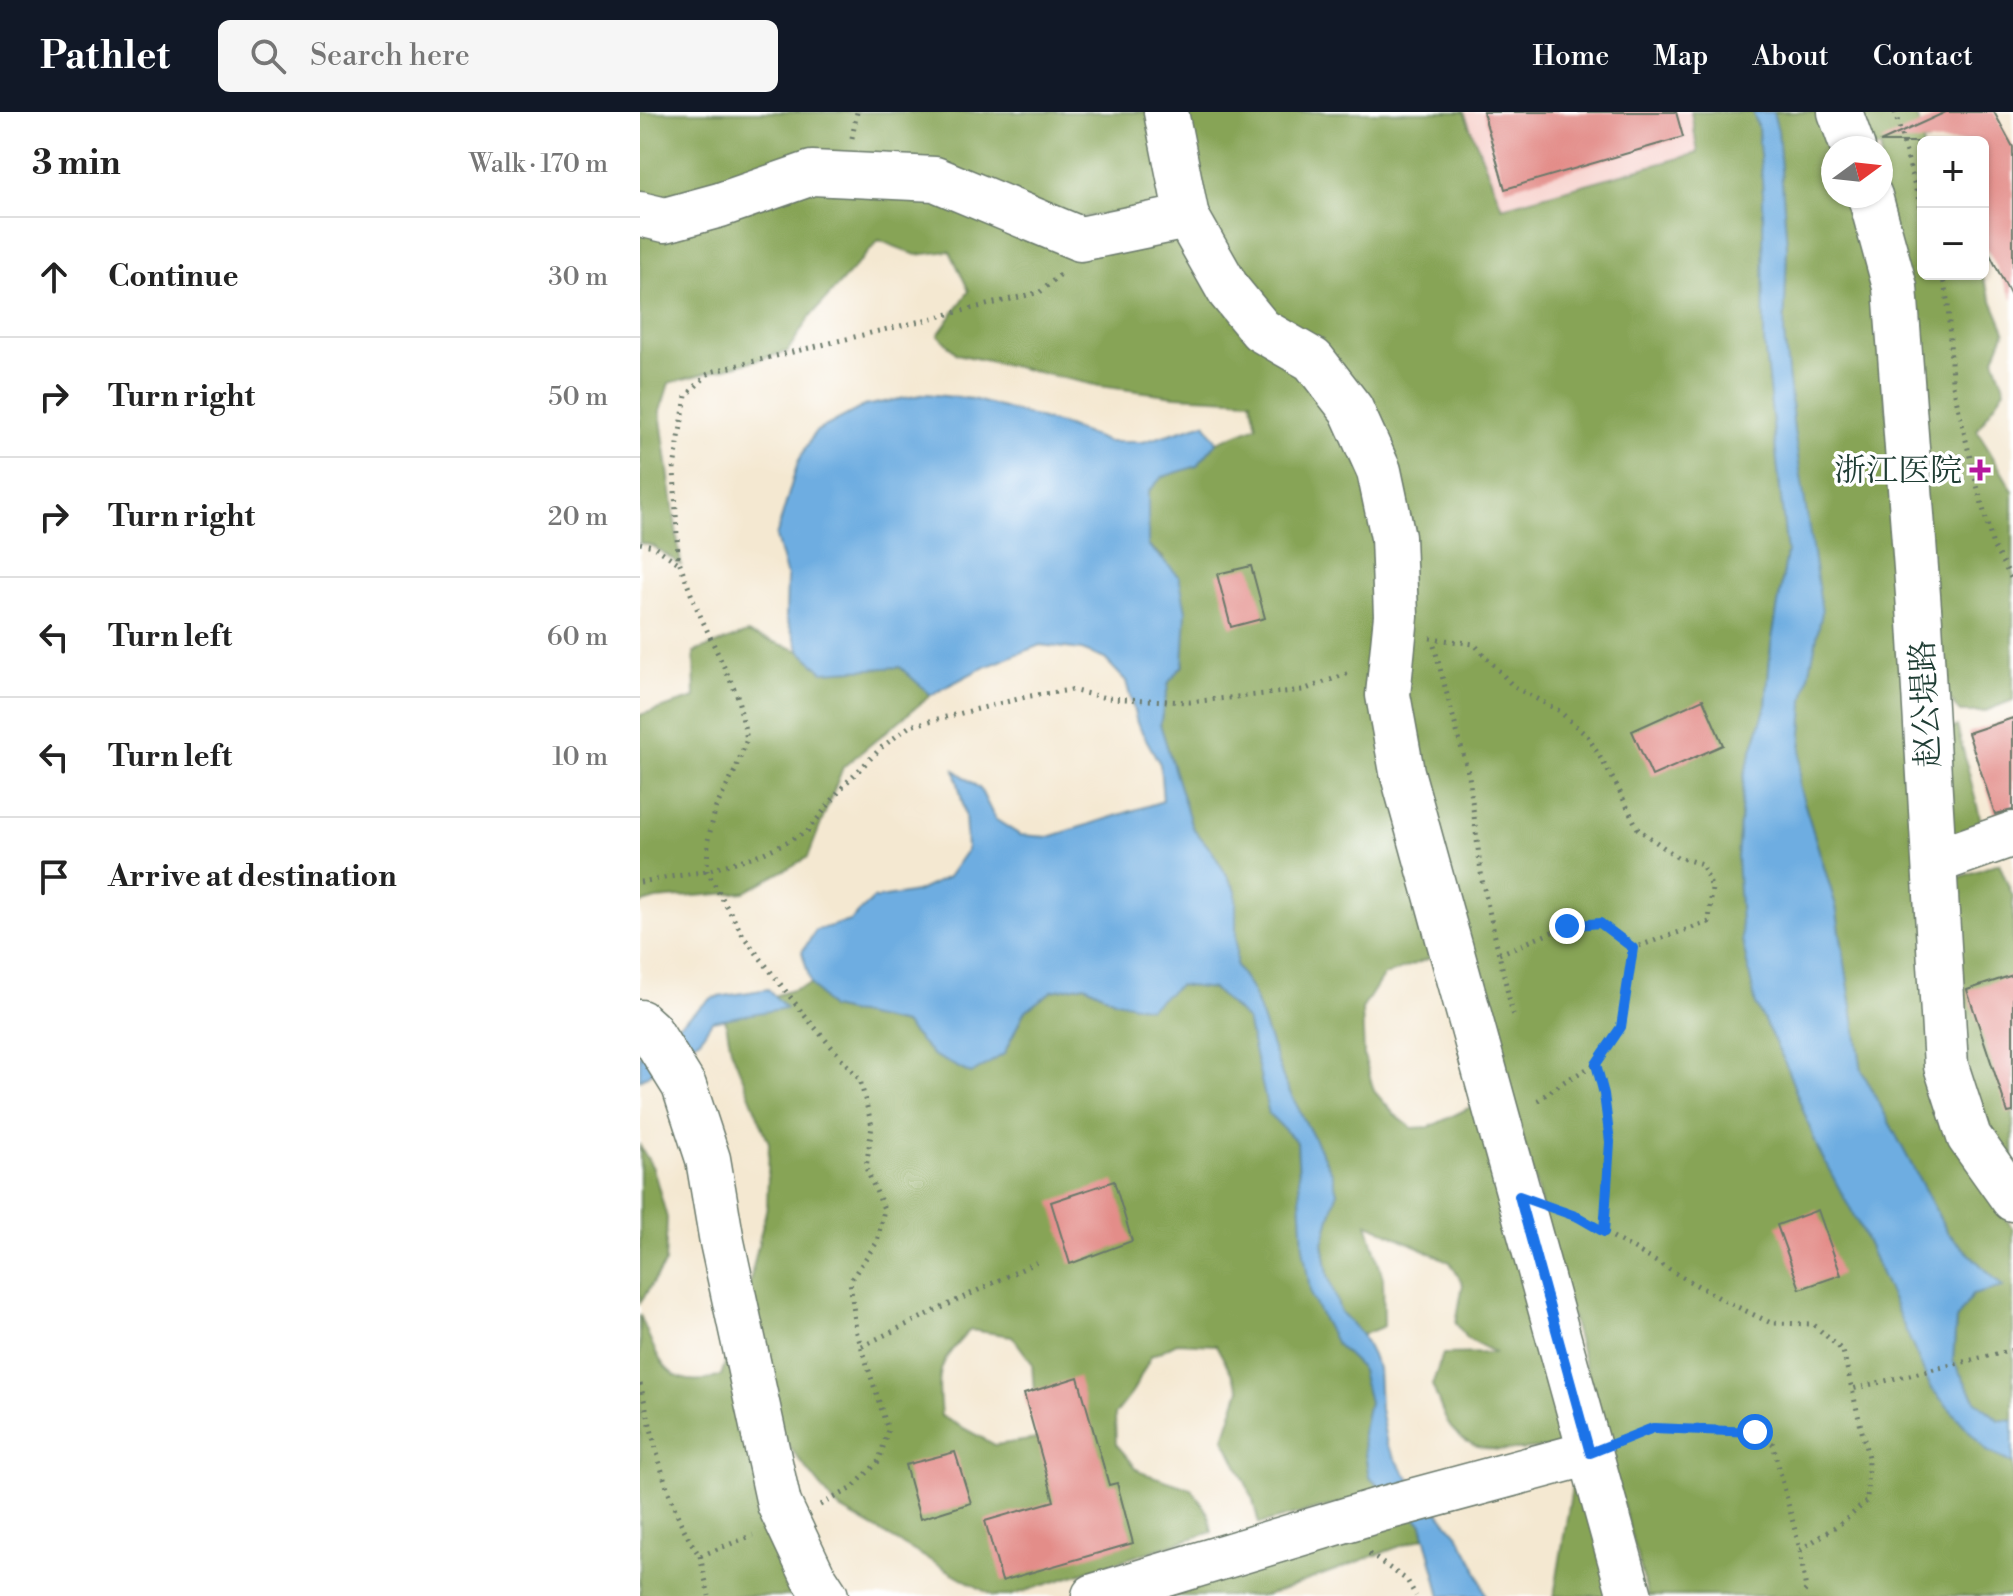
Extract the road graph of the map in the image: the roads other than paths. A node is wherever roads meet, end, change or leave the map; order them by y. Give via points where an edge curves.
1 (1166, 112) edge
2 (1840, 112) edge
3 (1849, 136) edge
4 (1873, 208) edge
5 (640, 214) edge
6 (1187, 217) junction
7 (2013, 834) edge
8 (1934, 862) junction
9 (640, 1022) edge
10 (2013, 1199) edge
11 (1590, 1453) junction
12 (826, 1596) edge
13 (1094, 1596) edge
14 (1630, 1596) edge

1 - 6 street
2 - 3 street
4 - 8 street, 赵公堤路 via 1895,287
5 - 6 street via 665,220 812,173 935,179 1080,239
6 - 11 street via 1229,291 1261,330 1313,360 1351,409 1379,471 1393,537 1396,616 1412,644 1388,695 1402,772
7 - 8 street
8 - 10 street, 赵公堤路 via 1946,1066 1969,1137
9 - 12 street via 684,1086 708,1159 779,1504
11 - 13 street
11 - 14 street

